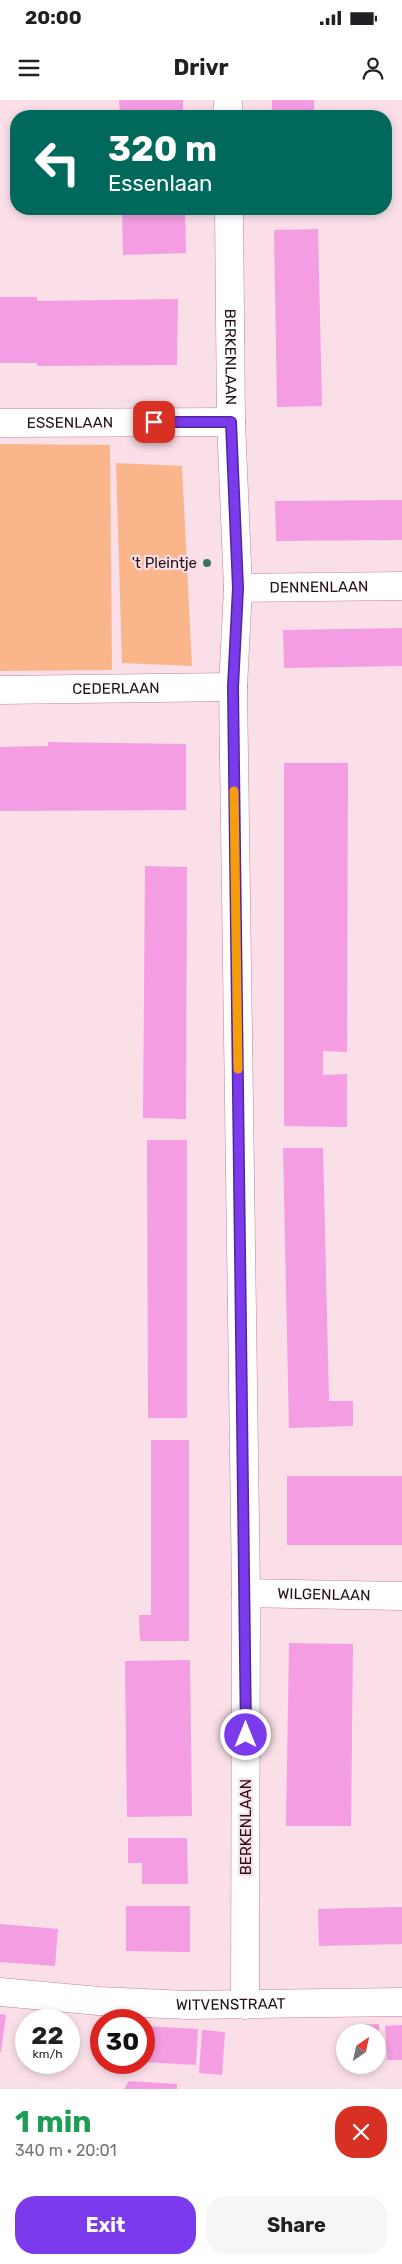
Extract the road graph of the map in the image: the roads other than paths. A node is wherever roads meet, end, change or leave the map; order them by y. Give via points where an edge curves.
1 (229, 215) edge
2 (231, 422) junction
3 (0, 423) edge
4 (402, 586) edge
5 (238, 588) junction
6 (233, 687) junction
7 (0, 690) edge
8 (246, 1593) junction
9 (402, 1596) edge
10 (0, 1992) edge
11 (402, 2002) edge
12 (245, 2005) junction

1 - 2 street, BERKENLAAN
2 - 3 street, ESSENLAAN
2 - 5 street, BERKENLAAN
4 - 5 street, DENNENLAAN
5 - 6 street, BERKENLAAN
6 - 7 street, CEDERLAAN
6 - 8 street, BERKENLAAN
8 - 9 street, WILGENLAAN
8 - 12 street, BERKENLAAN
10 - 12 street, WITVENSTRAAT via 99,2001
11 - 12 street, WITVENSTRAAT

